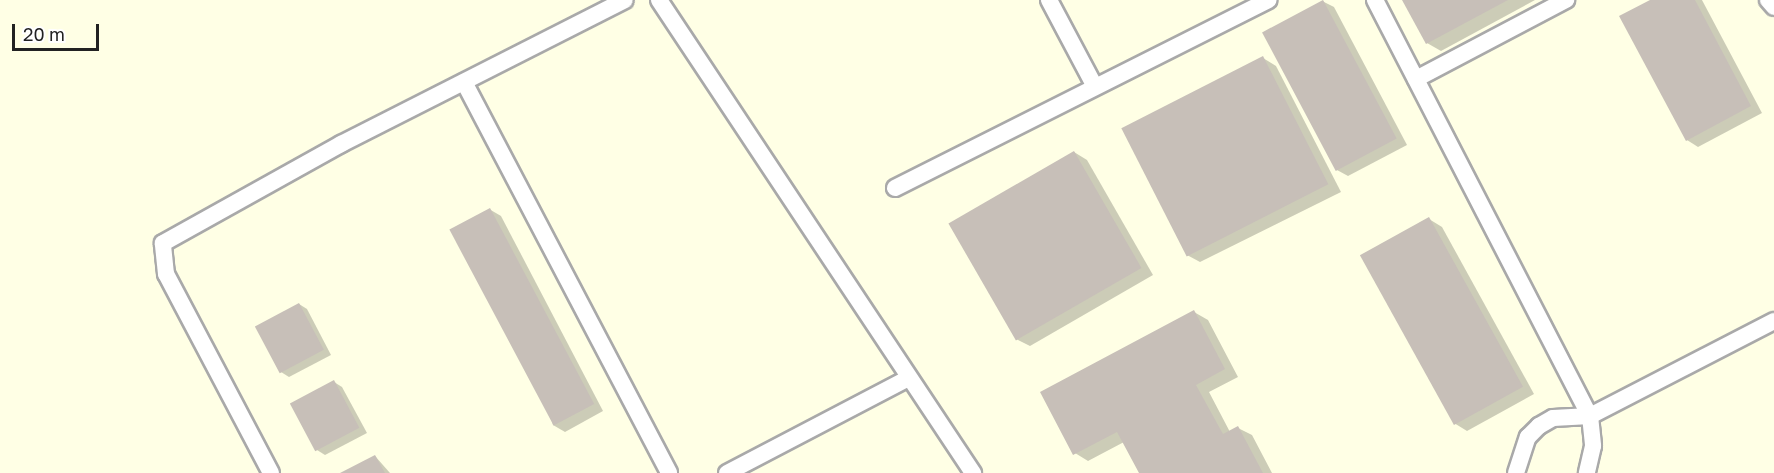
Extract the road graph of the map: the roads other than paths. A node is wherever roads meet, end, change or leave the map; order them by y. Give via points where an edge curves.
1 (625, 0) edge
2 (659, 0) edge
3 (1049, 0) edge
4 (1268, 0) edge
5 (1375, 0) edge
6 (1566, 0) edge
7 (1768, 0) edge
8 (1774, 7) edge
9 (1416, 79) junction
10 (464, 82) junction
11 (1095, 87) junction
12 (895, 188) dead end
13 (1774, 321) edge
14 (909, 378) junction
15 (1590, 416) junction
16 (271, 473) edge
17 (669, 473) edge
18 (727, 473) edge
19 (973, 473) edge
20 (1516, 473) edge
21 (1587, 473) edge

1 - 10 lane
2 - 14 lane
3 - 11 lane
4 - 11 lane
5 - 9 lane
6 - 9 lane
7 - 8 lane
9 - 15 lane
10 - 16 lane via 196,221 163,243 166,274
10 - 17 lane
11 - 12 lane
13 - 15 lane
14 - 18 lane
14 - 19 lane
15 - 20 lane via 1553,418 1539,426 1528,437
15 - 21 lane via 1593,446

